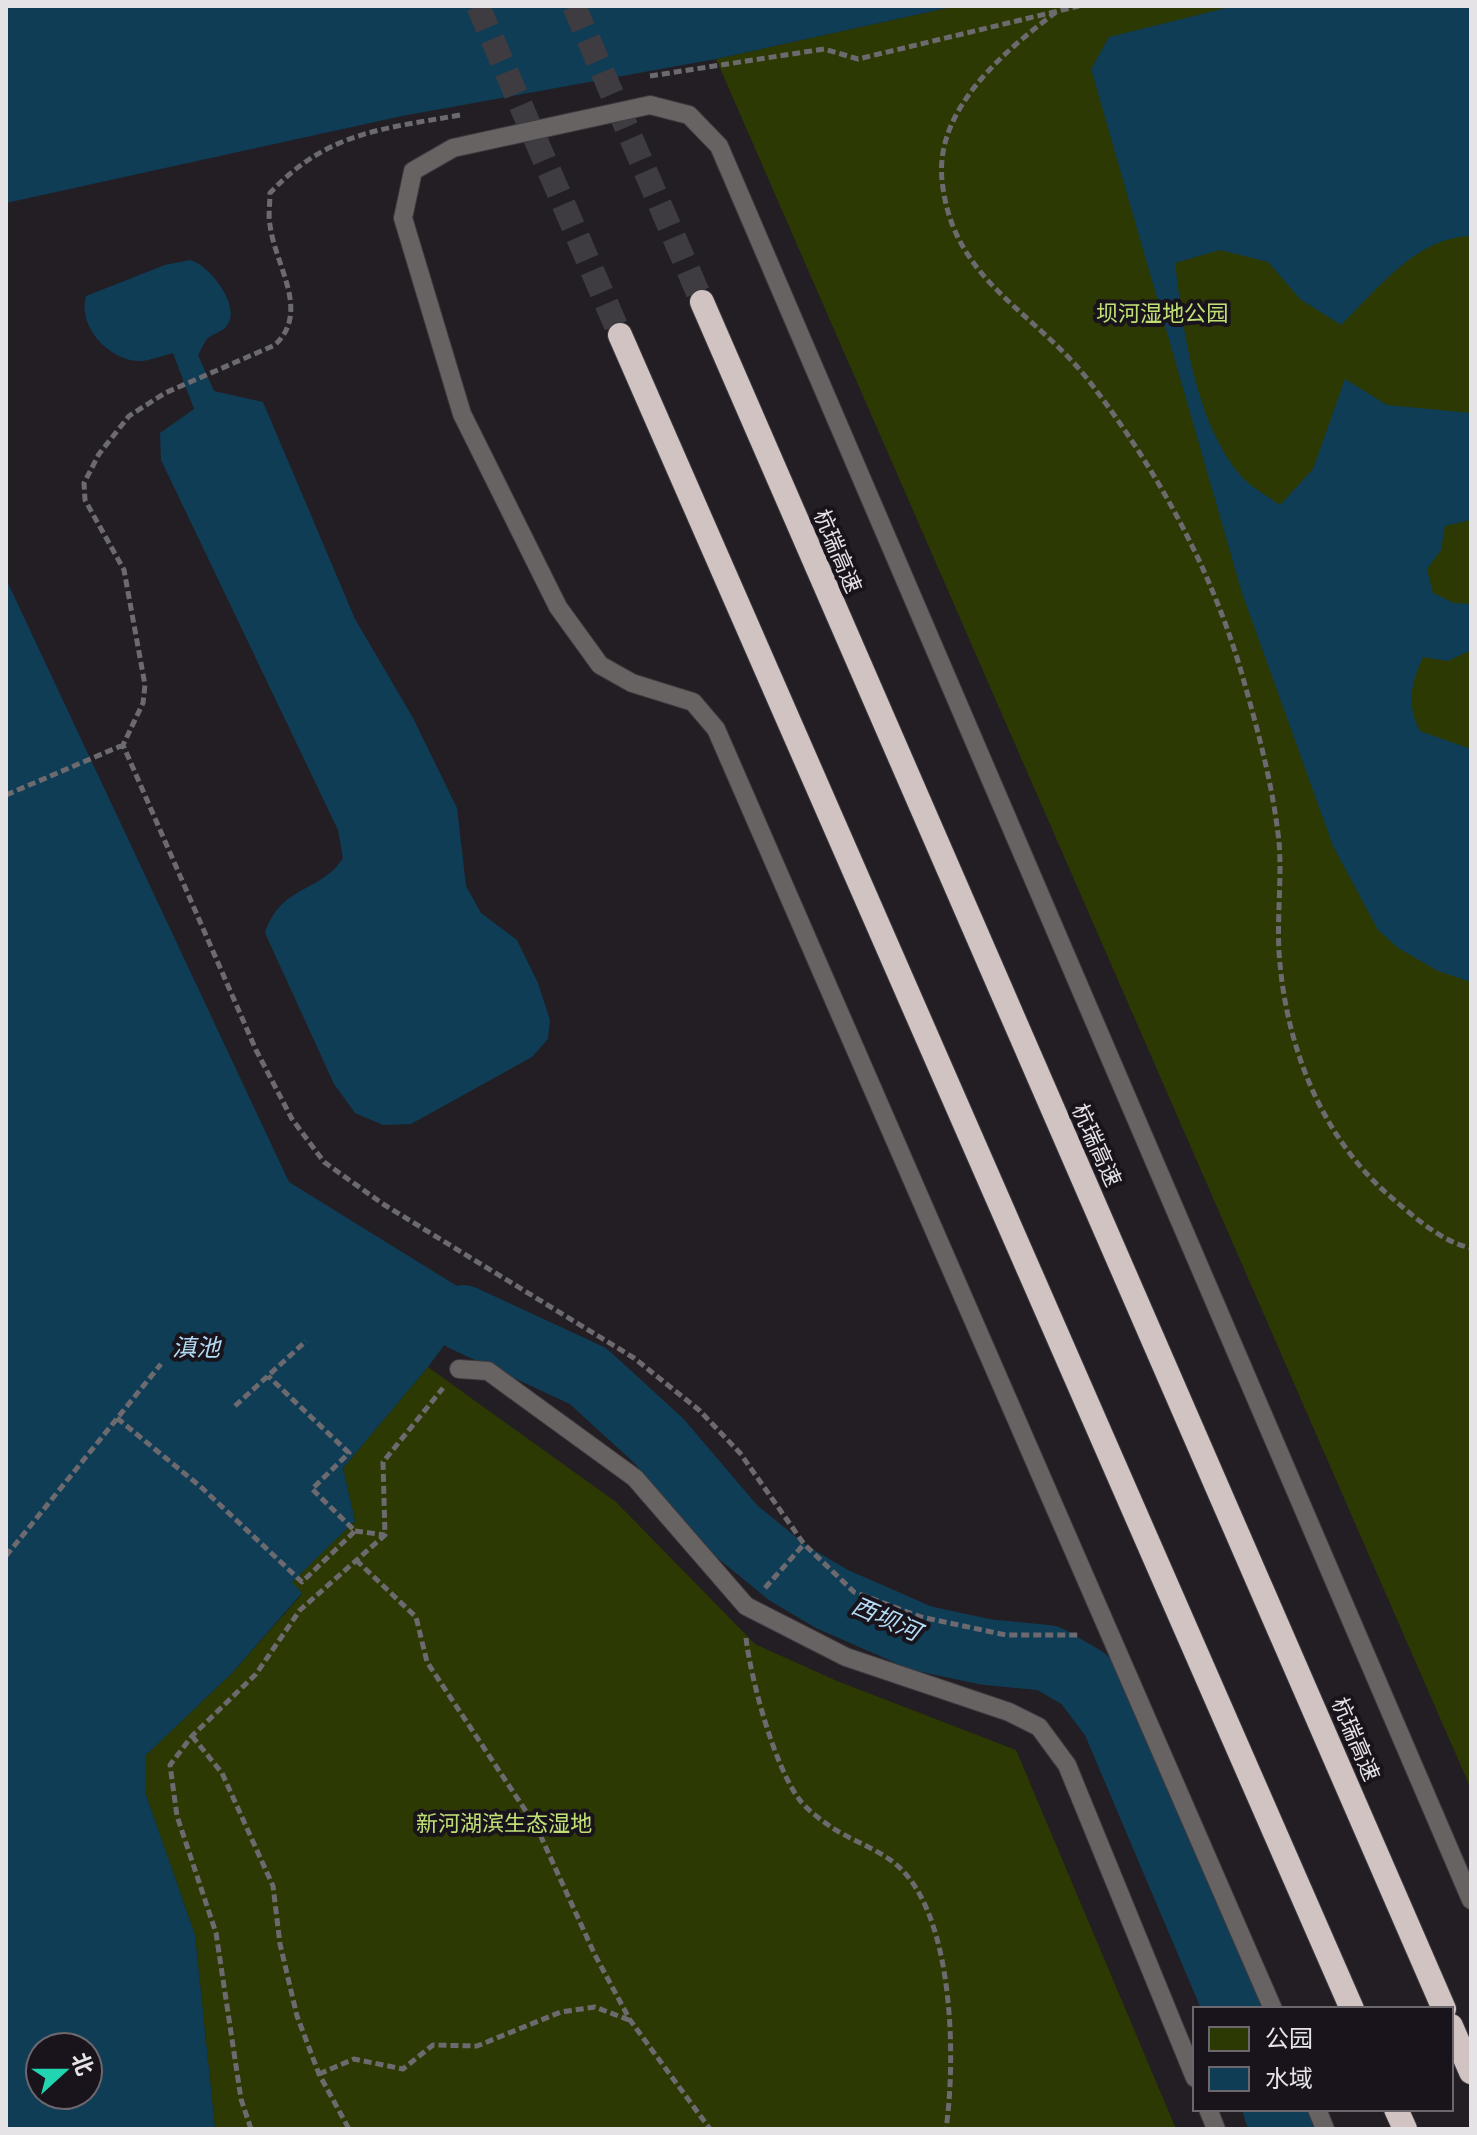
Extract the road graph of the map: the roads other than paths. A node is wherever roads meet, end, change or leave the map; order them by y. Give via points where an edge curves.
1 (702, 302) tunnel mouth
2 (620, 335) tunnel mouth
3 (459, 1369) road end
4 (1471, 1900) edge
5 (1272, 2007) edge
6 (1351, 2007) edge
7 (1443, 2007) edge
8 (1453, 2031) edge
9 (1471, 2072) edge
10 (1193, 2073) edge

1 - 7 highway, 杭瑞高速
2 - 6 highway
3 - 10 lane via 488,1371 635,1478 752,1600 799,1636 1039,1727 1067,1765
4 - 5 lane via 719,146 689,115 650,105 453,148 413,171 403,218 462,414 558,607 600,665 632,683 693,702 716,729
8 - 9 highway

